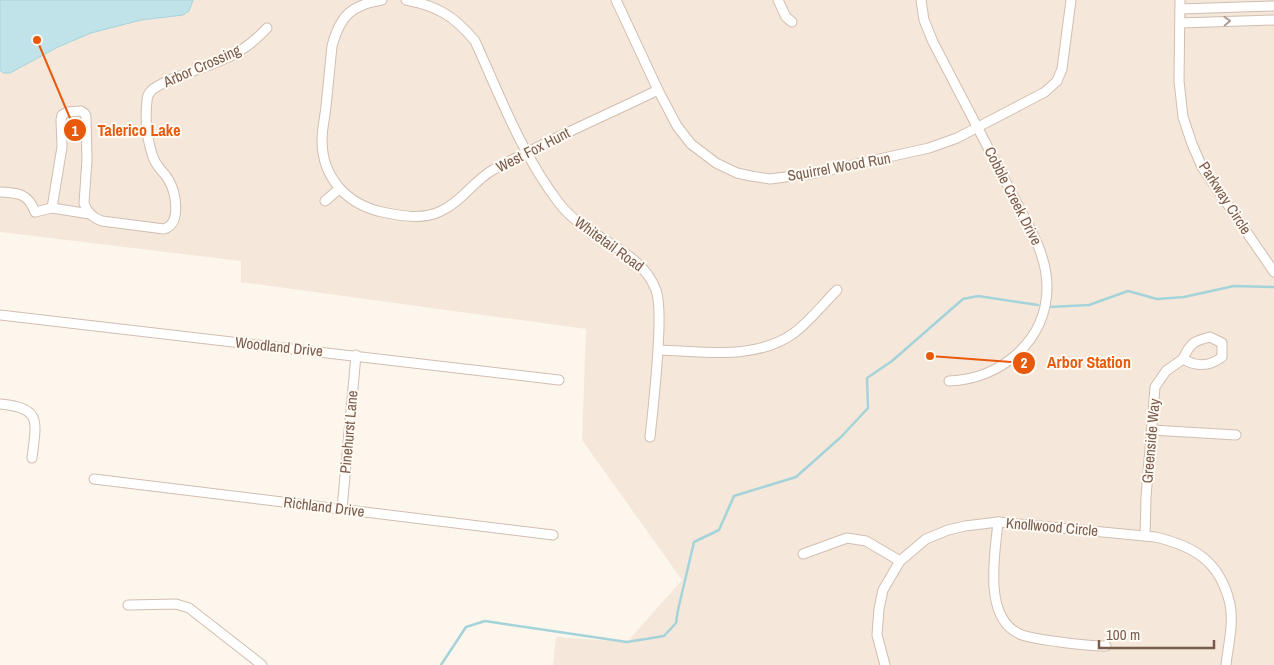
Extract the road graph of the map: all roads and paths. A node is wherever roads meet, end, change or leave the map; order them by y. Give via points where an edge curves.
1 (382, 0) edge
2 (406, 0) edge
3 (616, 0) edge
4 (778, 0) edge
5 (921, 0) edge
6 (1071, 0) edge
7 (1180, 4) edge
8 (1274, 6) edge
9 (1274, 20) edge
10 (792, 22) dead end
11 (1180, 23) junction
12 (267, 28) dead end
13 (658, 90) junction
14 (978, 127) junction
15 (527, 152) junction
16 (339, 189) junction
17 (0, 192) edge
18 (325, 201) dead end
19 (52, 208) junction
20 (90, 214) junction
21 (1274, 272) edge
22 (838, 290) dead end
23 (0, 315) edge
24 (659, 350) junction
25 (356, 355) junction
26 (1183, 359) dead end
27 (559, 380) dead end
28 (949, 381) dead end
29 (0, 404) edge
30 (1152, 430) junction
31 (1236, 436) dead end
32 (650, 437) dead end
33 (32, 458) dead end
34 (94, 479) dead end
35 (342, 510) junction
36 (998, 522) junction
37 (553, 535) dead end
38 (1145, 536) junction
39 (803, 554) dead end
40 (900, 561) junction
41 (128, 605) dead end
42 (1106, 646) dead end
43 (262, 665) edge
44 (885, 665) edge
45 (1226, 665) edge

1 - 16 street via 356,7 348,13 332,46 322,140 324,160
2 - 15 street, Whitetail Road via 432,6 450,15 475,41
3 - 13 street, Squirrel Wood Run
4 - 10 street
5 - 14 street, Cobble Creek Drive via 924,20 933,42
6 - 14 street, Squirrel Wood Run via 1062,68 1057,81 1045,92
7 - 8 street
7 - 11 street, Parkway Circle
11 -> 9 street
11 - 21 street, Parkway Circle via 1183,117 1192,144 1202,167
12 - 20 street, Arbor Crossing via 254,42 239,51 165,82 148,95 150,146 158,168 174,191 173,224 164,229 139,227 102,222
13 - 14 street, Squirrel Wood Run via 677,126 691,144 716,163 737,173 770,179 902,156 957,138
13 - 15 street, West Fox Hunt
14 - 28 street, Cobble Creek Drive via 1042,254 1047,288 1039,323 1014,357 992,372
15 - 16 street, West Fox Hunt via 477,180 453,204 429,216 372,210
15 - 24 street, Whitetail Road via 567,213 638,262 649,274 659,302
16 - 18 street
17 - 19 street via 25,196 32,202 35,212
19 - 20 street
19 - 20 street via 62,147 62,115 72,110 81,111 86,118 84,203
22 - 24 street via 793,334 763,349 736,352
23 - 25 street, Woodland Drive
24 - 32 street, Whitetail Road
25 - 27 street, Woodland Drive
25 - 35 street, Pinehurst Lane
26 - 30 street, Greenside Way via 1166,371 1155,387
29 - 33 street via 18,406 30,413 35,432
30 - 31 street
30 - 38 street, Greenside Way
34 - 35 street, Richland Drive
35 - 37 street, Richland Drive
36 - 38 street, Knollwood Circle
36 - 40 street, Knollwood Circle via 948,530 926,539
36 - 42 street via 994,599 1007,625 1020,634 1040,639
38 - 45 street, Knollwood Circle via 1176,542 1194,551 1210,563 1222,582 1230,604 1231,623
39 - 40 street via 847,538 866,541
40 - 44 street, Knollwood Circle via 883,590 879,609 877,635
41 - 43 street via 176,604 189,608

